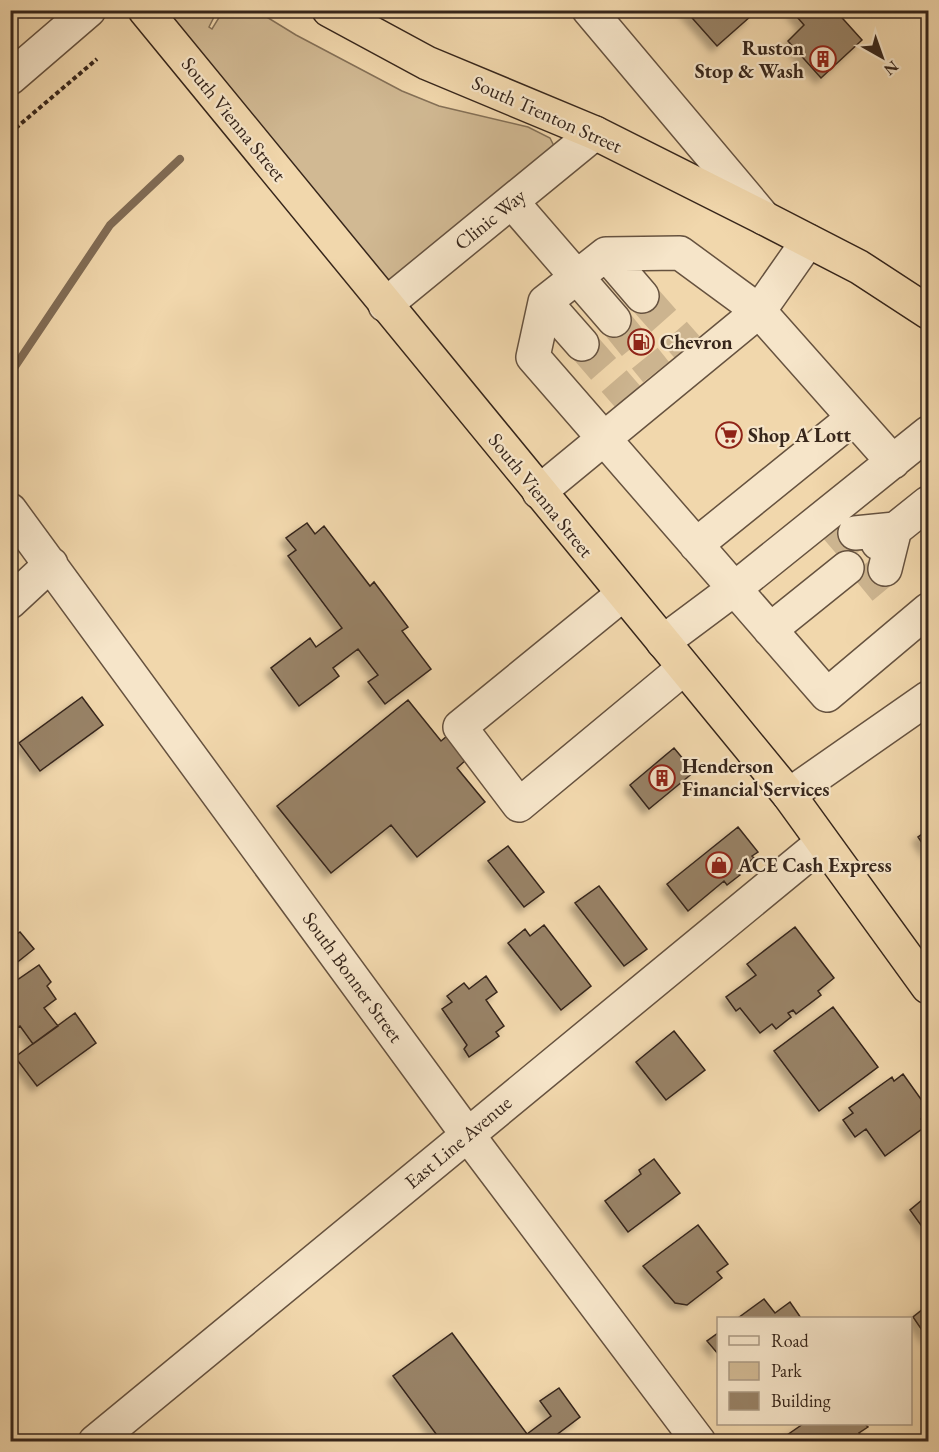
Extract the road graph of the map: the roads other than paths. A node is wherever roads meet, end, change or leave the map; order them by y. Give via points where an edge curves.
1 (88, 10) edge
2 (145, 10) edge
3 (329, 10) edge
4 (589, 10) edge
5 (10, 78) edge
6 (596, 133) junction
7 (512, 202) junction
8 (764, 218) junction
9 (808, 241) junction
10 (606, 254) junction
11 (577, 276) junction
12 (642, 296) tunnel mouth
13 (545, 302) junction
14 (385, 305) junction
15 (759, 311) junction
16 (928, 312) edge
17 (614, 320) tunnel mouth
18 (582, 344) tunnel mouth
19 (853, 418) junction
20 (928, 433) edge
21 (603, 439) junction
22 (893, 462) junction
23 (539, 492) junction
24 (928, 502) edge
25 (10, 510) edge
26 (696, 545) junction
27 (51, 564) junction
28 (734, 589) junction
29 (623, 594) junction
30 (10, 603) edge
31 (928, 610) edge
32 (770, 630) junction
33 (663, 642) junction
34 (684, 668) junction
35 (928, 698) edge
36 (789, 795) junction
37 (822, 843) junction
38 (928, 987) edge
39 (467, 1134) junction
40 (95, 1442) edge
41 (699, 1442) edge

1 - 5 street
2 - 14 highway, South Vienna Street
3 - 6 highway, South Trenton Street via 427,63
4 - 8 street, South Trenton Street
6 - 7 street, Clinic Way
6 - 8 highway, South Trenton Street
7 - 11 street
7 - 14 street, Clinic Way
8 - 9 highway, South Trenton Street
9 - 15 street
9 - 16 highway, South Trenton Street via 859,267
10 - 11 street
10 - 12 street
10 - 15 street via 680,253
11 - 13 street
11 - 17 street
13 - 18 street
13 - 21 street via 533,357
14 - 23 highway, South Vienna Street
15 - 19 street
15 - 21 street via 662,379
19 - 22 street
19 - 26 street
20 - 22 street
21 - 23 street
21 - 26 street
22 - 28 street
23 - 29 highway, South Vienna Street
24 - 32 street
25 - 27 street, South Bonner Street
26 - 28 street
27 - 30 street
27 - 39 street, South Bonner Street
28 - 32 street
28 - 33 street
29 - 33 highway, South Vienna Street
29 - 34 street via 460,727 519,805
31 - 32 street via 826,695
33 - 34 highway, South Vienna Street
34 - 36 highway, South Vienna Street
35 - 36 street
36 - 37 highway, South Vienna Street
37 - 38 highway, South Vienna Street
37 - 39 street, East Line Avenue
39 - 40 street, East Line Avenue
39 - 41 street, South Bonner Street

